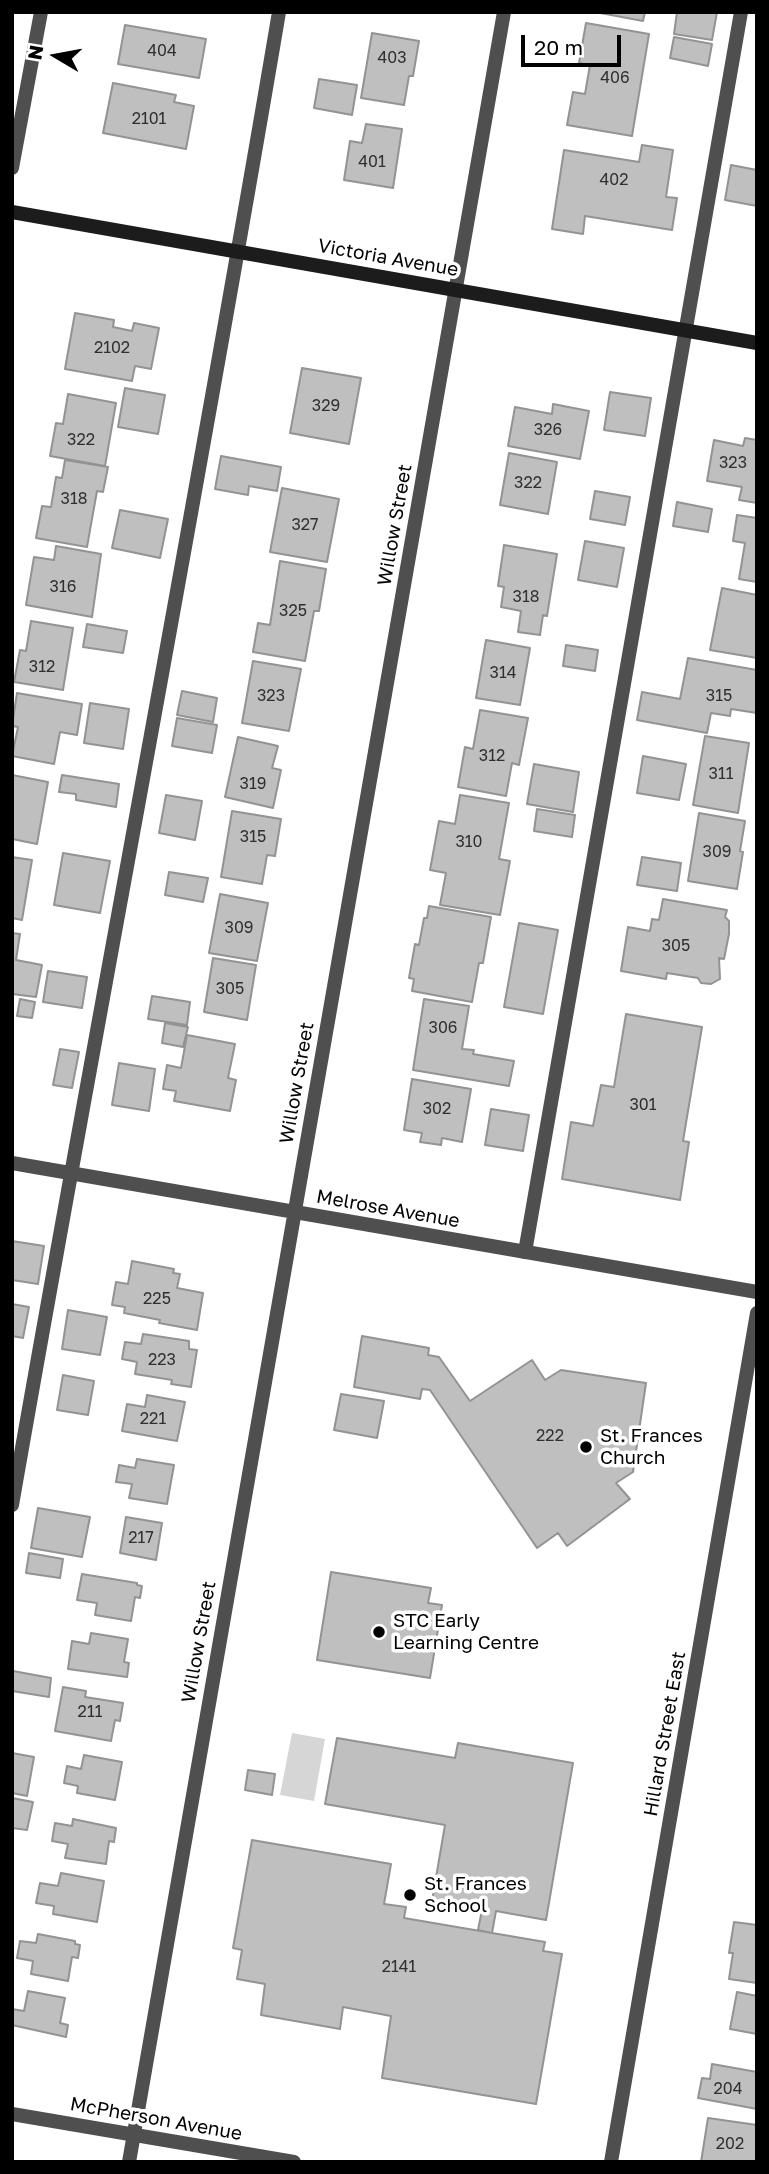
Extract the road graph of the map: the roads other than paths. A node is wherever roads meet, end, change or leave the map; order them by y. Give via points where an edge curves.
1 (41, 12) edge
2 (279, 12) edge
3 (504, 12) edge
4 (741, 12) edge
5 (12, 168) edge
6 (12, 212) edge
7 (238, 252) junction
8 (456, 290) junction
9 (686, 331) junction
10 (757, 343) edge
11 (12, 1163) edge
12 (70, 1172) junction
13 (293, 1213) junction
14 (525, 1252) junction
15 (757, 1292) edge
16 (757, 1313) edge
17 (12, 1506) edge
18 (12, 2114) edge
19 (132, 2135) junction
20 (130, 2162) edge
21 (294, 2162) edge
22 (611, 2162) edge

1 - 5 street
2 - 7 street
3 - 8 street, Willow Street
4 - 9 street
6 - 7 street, Victoria Avenue
7 - 8 street, Victoria Avenue
7 - 12 street
8 - 9 street, Victoria Avenue
8 - 13 street, Willow Street
9 - 10 street, Victoria Avenue
9 - 14 street
11 - 12 street, Melrose Avenue
12 - 13 street, Melrose Avenue
12 - 17 street
13 - 14 street, Melrose Avenue
13 - 19 street, Willow Street
14 - 15 street, Melrose Avenue
16 - 22 street, Hillard Street East
18 - 19 street, McPherson Avenue
19 - 20 street, Willow Street
19 - 21 street, McPherson Avenue

